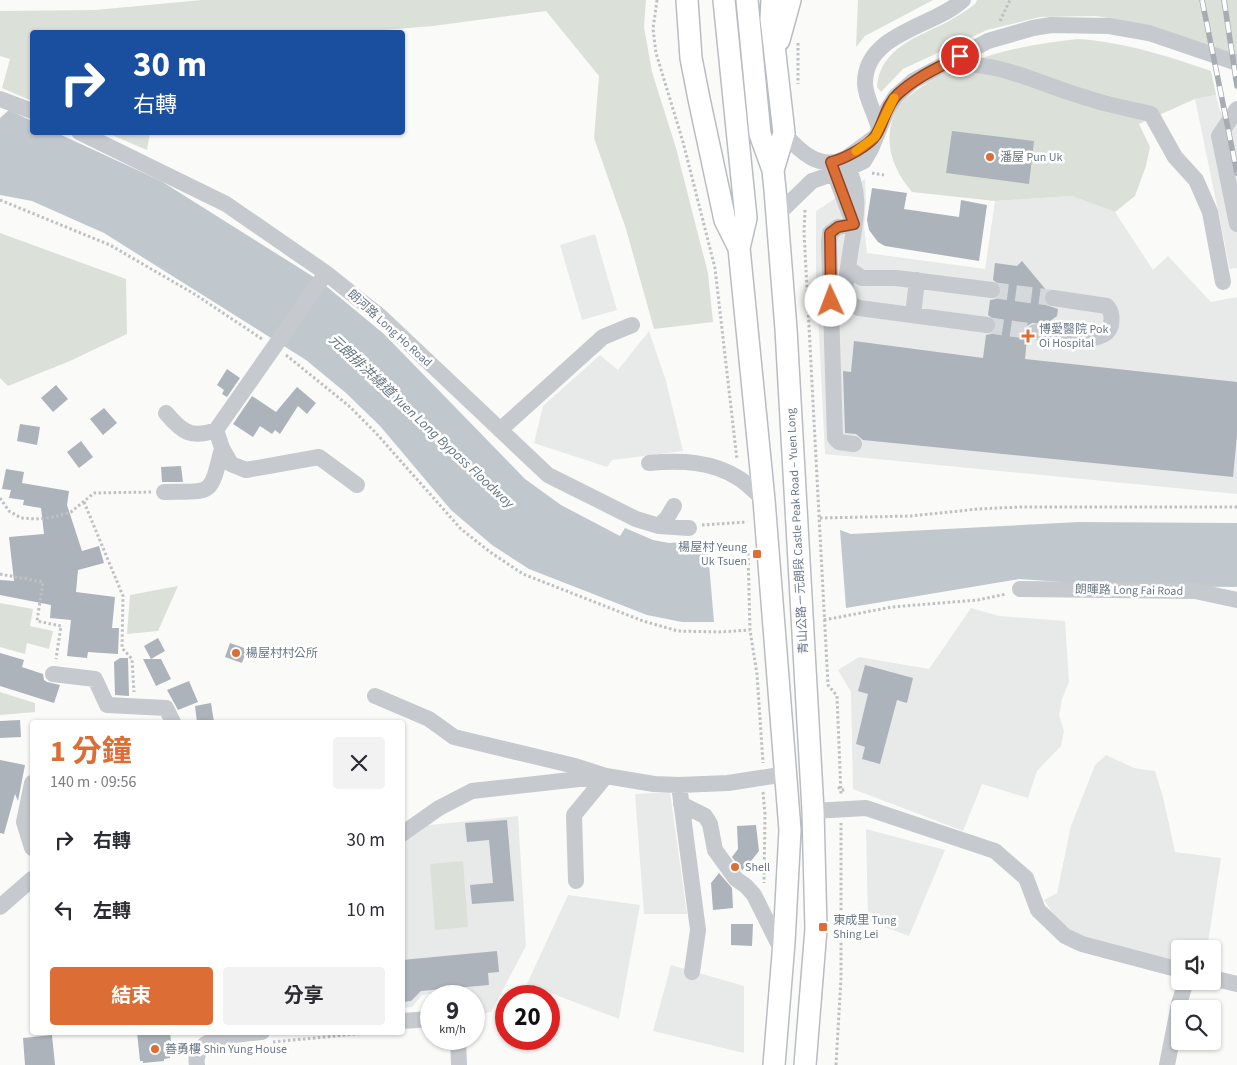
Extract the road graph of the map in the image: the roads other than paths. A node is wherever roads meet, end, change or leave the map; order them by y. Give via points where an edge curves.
1 (687, 0) edge
2 (724, 0) edge
3 (747, 0) edge
4 (772, 0) edge
5 (790, 0) edge
6 (963, 0) edge
7 (775, 57) junction
8 (945, 64) junction
9 (1237, 64) edge
10 (0, 99) edge
11 (1237, 109) edge
12 (30, 110) edge
13 (784, 133) junction
14 (877, 133) junction
15 (85, 135) edge
16 (840, 166) junction
17 (773, 170) junction
18 (777, 215) junction
19 (854, 224) junction
20 (1237, 224) edge
21 (739, 248) junction
22 (848, 268) junction
23 (326, 273) junction
24 (917, 280) junction
25 (1223, 282) dead end
26 (992, 290) tunnel mouth
27 (1053, 298) tunnel mouth
28 (913, 315) junction
29 (632, 325) dead end
30 (987, 325) tunnel mouth
31 (1035, 332) tunnel mouth
32 (166, 413) dead end
33 (216, 430) junction
34 (500, 430) junction
35 (854, 444) dead end
36 (222, 448) junction
37 (649, 463) dead end
38 (357, 485) dead end
39 (164, 492) road end
40 (764, 500) junction
41 (674, 506) dead end
42 (659, 526) junction
43 (695, 527) road end
44 (1020, 589) road end
45 (1237, 600) edge
46 (53, 674) road end
47 (375, 696) dead end
48 (172, 720) edge
49 (786, 774) junction
50 (606, 776) junction
51 (679, 785) junction
52 (30, 793) edge
53 (681, 804) junction
54 (813, 811) junction
55 (405, 832) edge
56 (30, 842) edge
57 (30, 881) edge
58 (576, 881) dead end
59 (0, 907) edge
60 (783, 953) junction
61 (1171, 968) edge
62 (692, 972) dead end
63 (1221, 980) edge
64 (1237, 984) edge
65 (1183, 990) edge
66 (420, 1020) edge
67 (405, 1021) edge
68 (265, 1037) edge
69 (207, 1038) edge
70 (459, 1050) edge
71 (197, 1065) edge
72 (460, 1065) edge
73 (774, 1065) edge
74 (805, 1065) edge
75 (1167, 1065) edge

1 - 21 main road via 692,58 725,220
2 - 21 main road via 746,218
3 - 17 main road, 青山公路－元朗段 Castle Peak Road – Yuen Long via 760,134
4 - 7 main road
5 - 7 main road
6 - 14 street via 896,37 876,53 867,72 865,87
7 - 13 main road
8 - 9 street via 988,41 1033,28 1068,24 1109,26 1148,33
8 - 14 street via 913,81 896,96
8 - 25 street via 992,66 1086,98 1151,114 1175,157 1196,180 1210,212
10 - 12 street
11 - 20 street via 1219,136
13 - 16 street via 806,156
13 - 17 main road
14 - 16 street
15 - 23 street, 朗河路 Long Ho Road via 226,204
16 - 18 street via 805,185
16 - 19 street
17 - 18 main road, 青山公路－元朗段 Castle Peak Road – Yuen Long
18 - 54 main road, 青山公路－元朗段 Castle Peak Road – Yuen Long
19 - 22 street
19 - 35 street via 838,227 830,233 829,243 835,438 839,442
21 - 40 main road
22 - 24 street via 862,278
22 - 28 street via 844,296 849,303 859,308
23 - 33 street
23 - 34 street, 朗河路 Long Ho Road via 381,317
24 - 26 street
24 - 28 street
27 - 31 street via 1107,306 1112,319 1108,333 1090,339
28 - 30 street
29 - 34 street via 603,337
32 - 33 street via 179,429 203,434
33 - 36 street
34 - 42 street, 朗河路 Long Ho Road via 548,475 636,519
36 - 38 street via 230,464 246,470 319,457
36 - 39 street via 210,488 200,492
37 - 40 street via 703,464 740,480
40 - 49 main road
41 - 42 street
42 - 43 street, 朗河路 Long Ho Road
44 - 45 street, 朗暉路 Long Fai Road via 1195,591
46 - 48 street via 95,679 108,705 166,708
47 - 50 street via 429,719 454,737
49 - 51 street via 728,783
49 - 60 main road via 790,830
50 - 51 street
50 - 55 street via 472,791 439,808
50 - 58 street via 574,815
51 - 53 street
52 - 56 street via 24,822
53 - 60 street via 705,816 710,824 715,850 736,879 754,896
53 - 62 street via 698,930
54 - 61 street via 866,808 995,851 1026,878 1038,910 1065,936 1082,944
54 - 74 main road, 青山公路－元朗段 Castle Peak Road – Yuen Long via 816,929
57 - 59 street
60 - 73 main road
63 - 64 street
65 - 75 street
66 - 67 street
68 - 69 street
69 - 71 street
70 - 72 street

